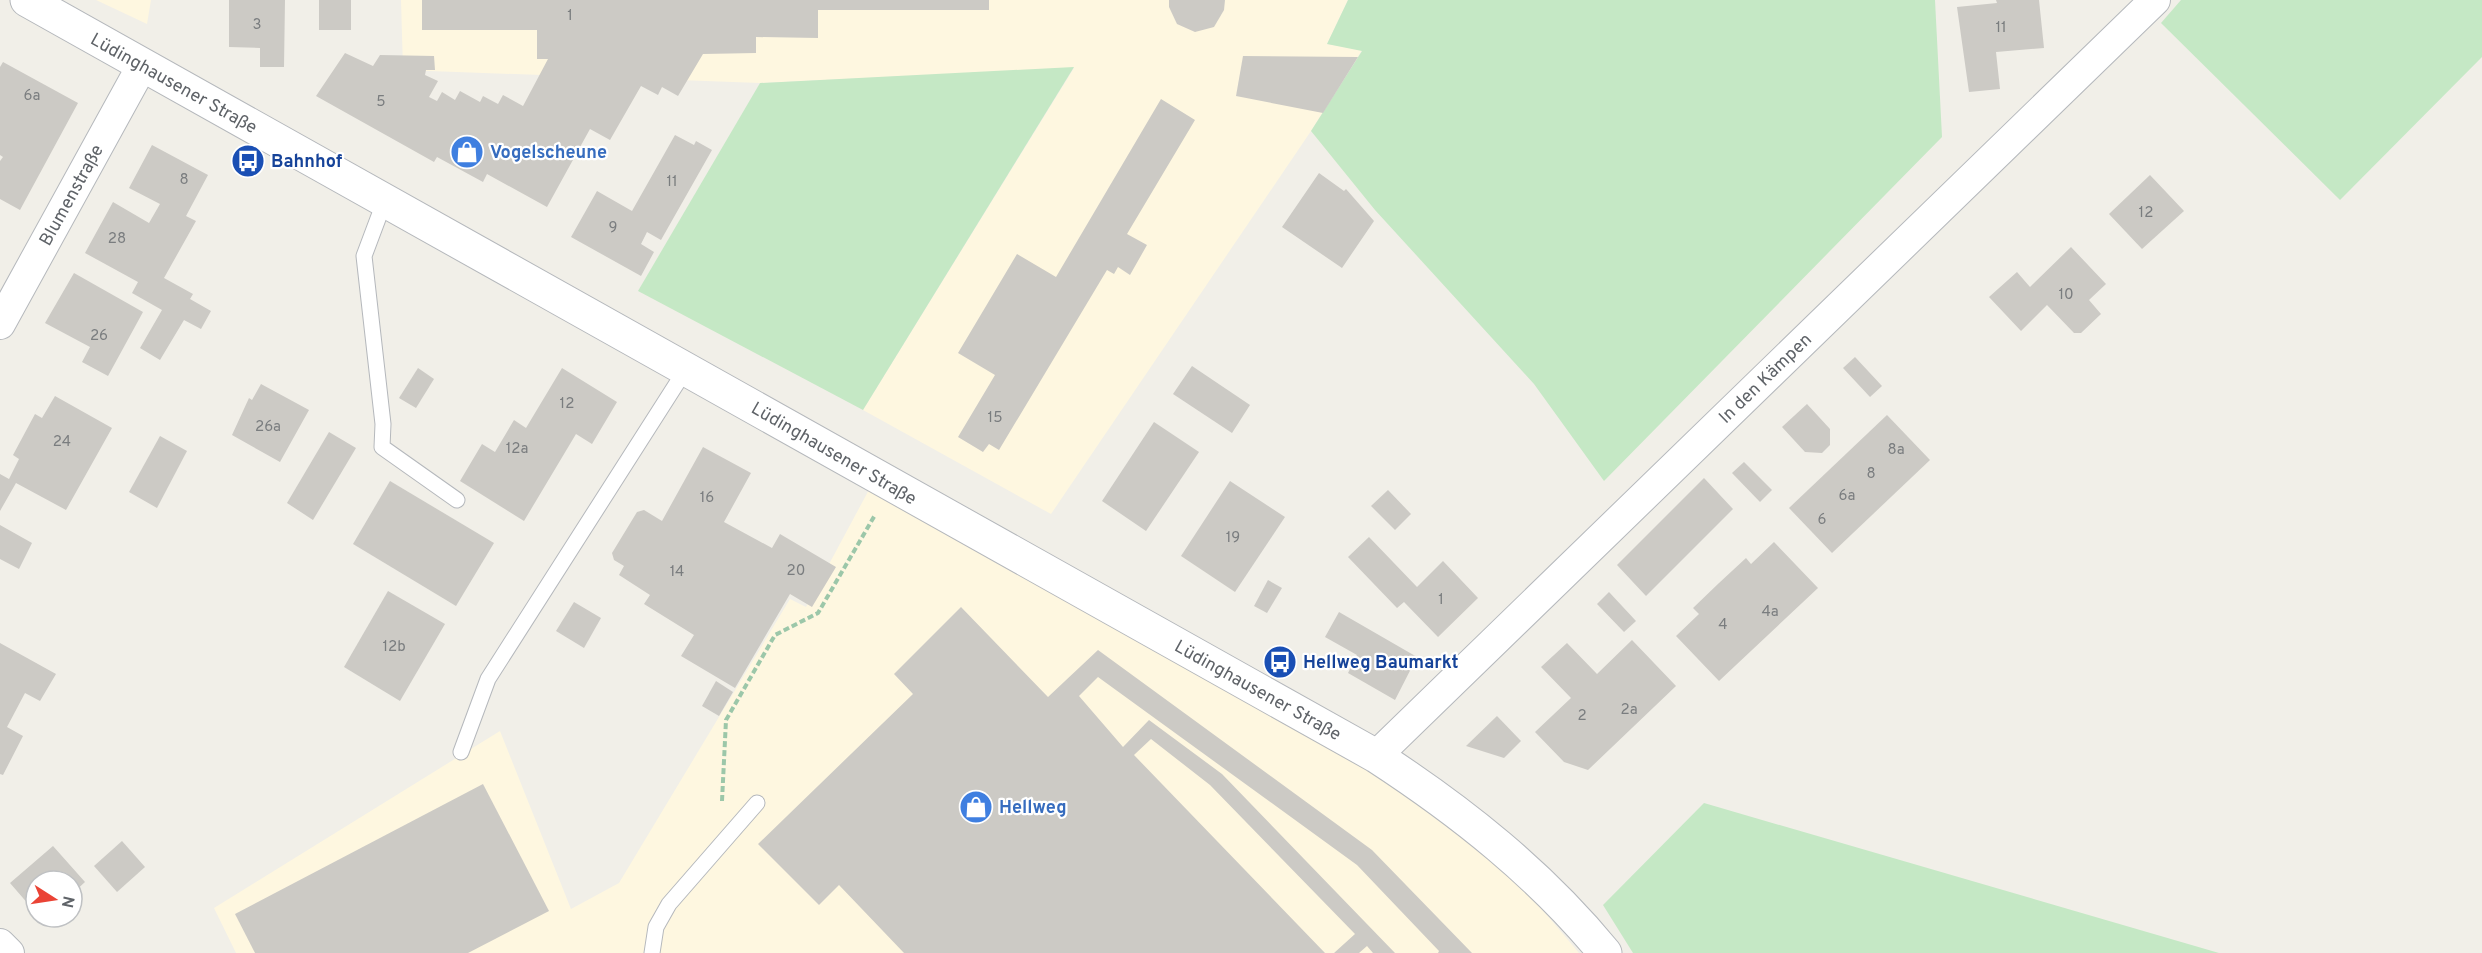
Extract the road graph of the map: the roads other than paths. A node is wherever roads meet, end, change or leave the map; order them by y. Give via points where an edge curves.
1 (27, 0) edge
2 (2155, 0) edge
3 (142, 66) junction
4 (385, 200) junction
5 (0, 324) edge
6 (686, 369) junction
7 (457, 500) dead end
8 (460, 752) dead end
9 (1376, 756) junction
10 (757, 804) dead end
11 (0, 944) edge
12 (9, 953) edge
13 (652, 953) edge
14 (1605, 953) edge

1 - 3 street, Lüdinghausener Straße
2 - 9 street, In den Kämpen
3 - 4 street, Lüdinghausener Straße
3 - 5 street, Blumenstraße
4 - 6 street, Lüdinghausener Straße
4 - 7 lane via 364,256 383,424 382,447
6 - 8 lane via 488,679
6 - 9 street, Lüdinghausener Straße
9 - 14 street, Lüdinghausener Straße via 1470,821 1538,878
10 - 13 lane via 669,904 656,927
11 - 12 street

